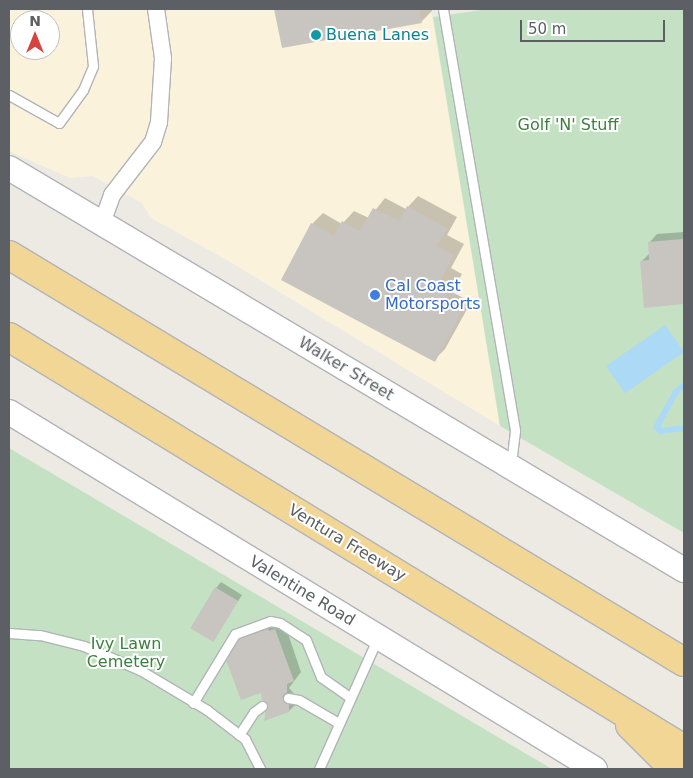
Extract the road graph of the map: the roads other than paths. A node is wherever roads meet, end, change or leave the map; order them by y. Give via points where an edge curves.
1 (87, 9) edge
2 (156, 9) edge
3 (443, 9) edge
4 (9, 95) edge
5 (9, 168) edge
6 (102, 223) junction
7 (9, 255) edge
8 (9, 337) edge
9 (9, 412) edge
10 (511, 469) junction
11 (684, 570) edge
12 (9, 633) edge
13 (378, 636) junction
14 (684, 662) edge
15 (350, 697) junction
16 (288, 698) dead end
17 (193, 703) junction
18 (611, 703) junction
19 (262, 706) dead end
20 (338, 722) junction
21 (240, 735) junction
22 (684, 749) edge
23 (260, 769) edge
24 (319, 769) edge
25 (595, 769) edge
26 (674, 769) edge

1 - 4 lane via 93,66 83,90 59,123
2 - 6 street via 164,65 159,122 153,142 112,195
3 - 10 lane via 515,431
5 - 6 street, Walker Street
6 - 10 street, Walker Street
7 - 14 highway
8 - 18 highway, Ventura Freeway
9 - 13 street, Valentine Road
10 - 11 street, Walker Street
12 - 17 lane via 40,635 105,654 140,670
13 - 15 lane
13 - 25 street, Valentine Road
15 - 17 lane via 321,677 306,640 280,623 270,621 235,634
15 - 20 lane
16 - 20 lane via 299,700
17 - 21 lane
18 - 22 highway, Ventura Freeway
18 - 26 highway via 661,760
19 - 21 lane via 254,712
20 - 24 lane
21 - 23 lane via 254,752

